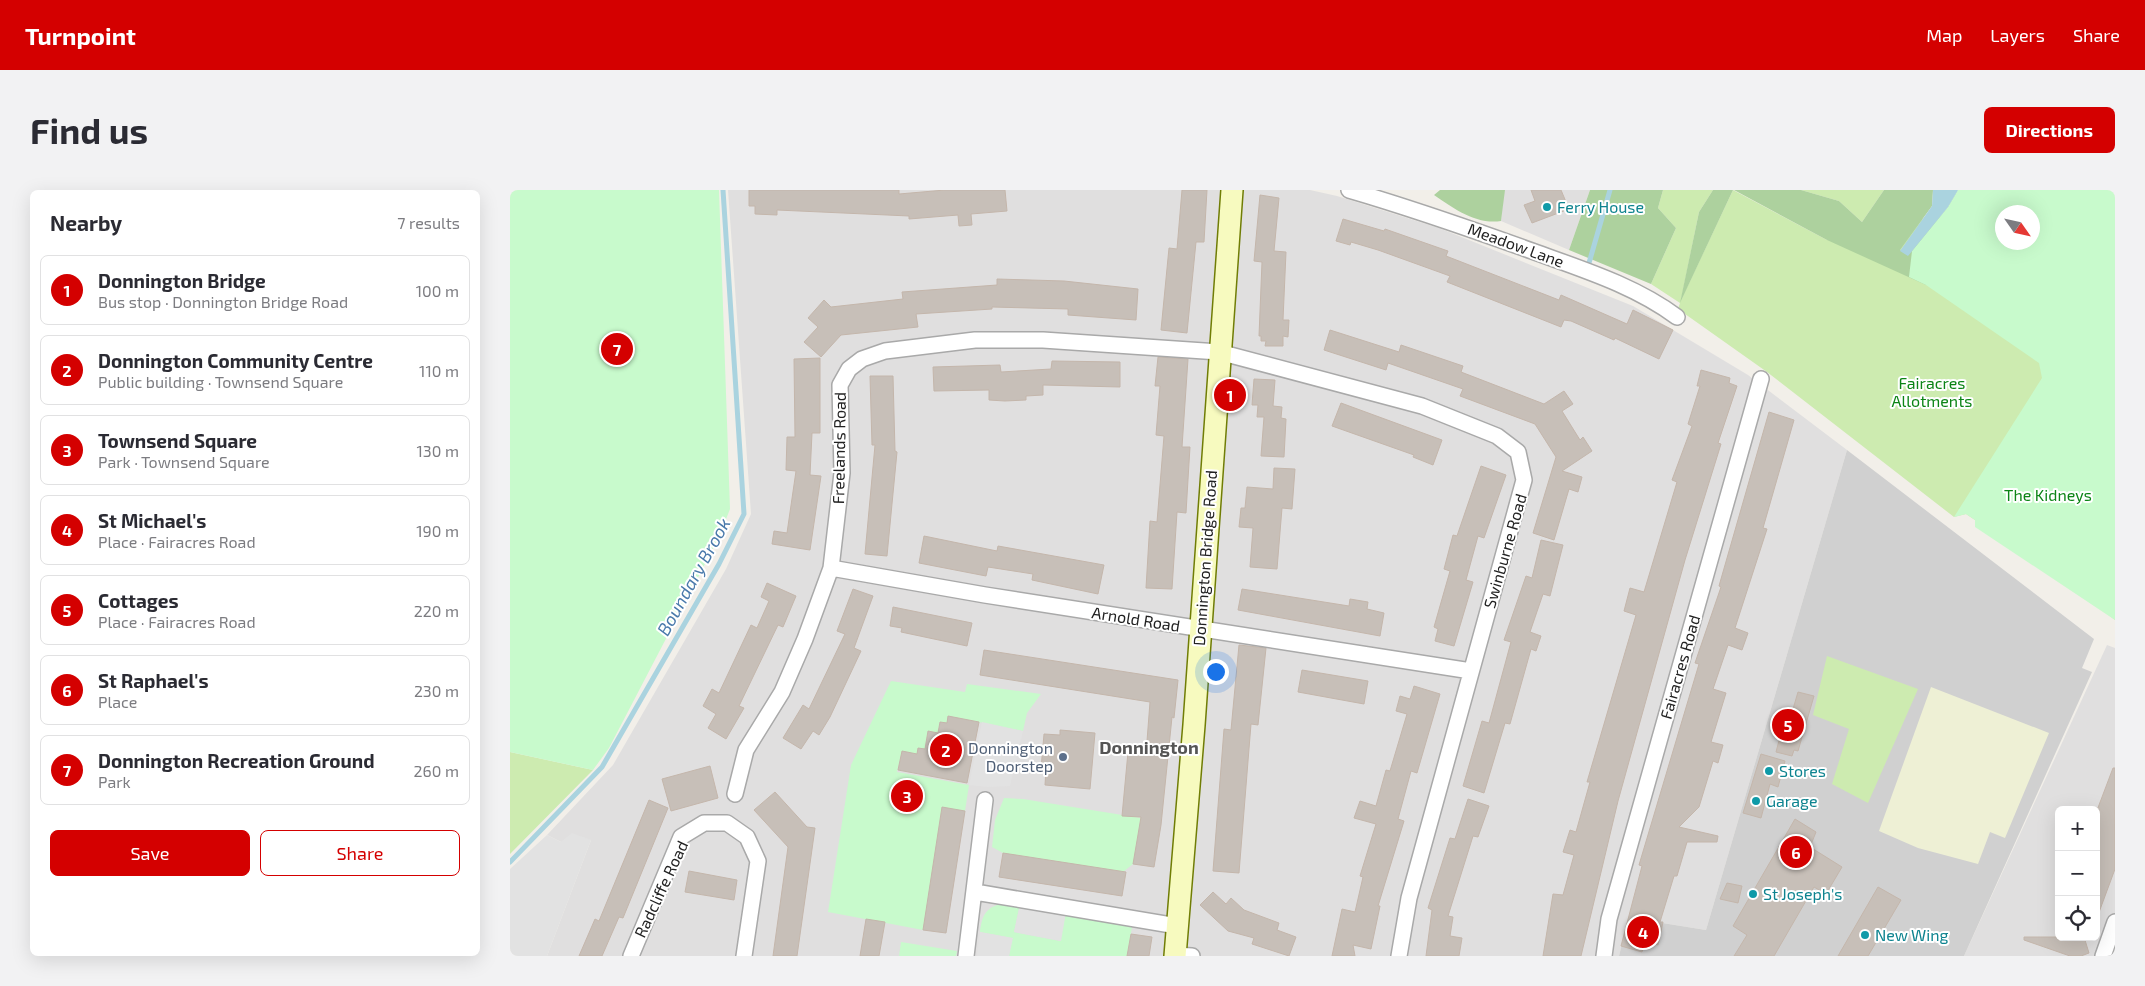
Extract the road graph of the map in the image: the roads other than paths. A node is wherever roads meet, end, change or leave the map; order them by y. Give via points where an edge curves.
1 (1232, 190) edge
2 (1349, 190) edge
3 (1677, 317) dead end
4 (1219, 352) junction
5 (1762, 379) dead end
6 (831, 568) junction
7 (1200, 629) junction
8 (1471, 671) junction
9 (735, 794) dead end
10 (986, 800) dead end
11 (975, 892) junction
12 (2115, 922) edge
13 (1177, 926) junction
14 (2107, 953) edge
15 (631, 956) edge
16 (744, 956) edge
17 (966, 956) edge
18 (1181, 956) edge
19 (1399, 956) edge
20 (1604, 956) edge

1 - 4 main road, Donnington Bridge Road
2 - 3 street, Meadow Lane via 1418,210 1593,273 1654,300
4 - 6 street, Freelands Road via 1043,340 975,340 885,351 862,359 840,385 842,472
4 - 7 main road, Donnington Bridge Road
4 - 8 street, Swinburne Road via 1422,406 1497,436 1518,452 1524,480
5 - 20 street, Fairacres Road via 1609,920
6 - 7 street, Arnold Road
6 - 9 street, Freelands Road via 782,692 746,750
7 - 8 street, Arnold Road
7 - 13 main road, Donnington Bridge Road
8 - 19 street, Swinburne Road via 1409,898
10 - 11 street
11 - 13 street
11 - 17 street
12 - 14 street
13 - 18 main road, Donnington Bridge Road
15 - 16 street, Radcliffe Road via 682,837 704,823 727,822 747,837 758,861

